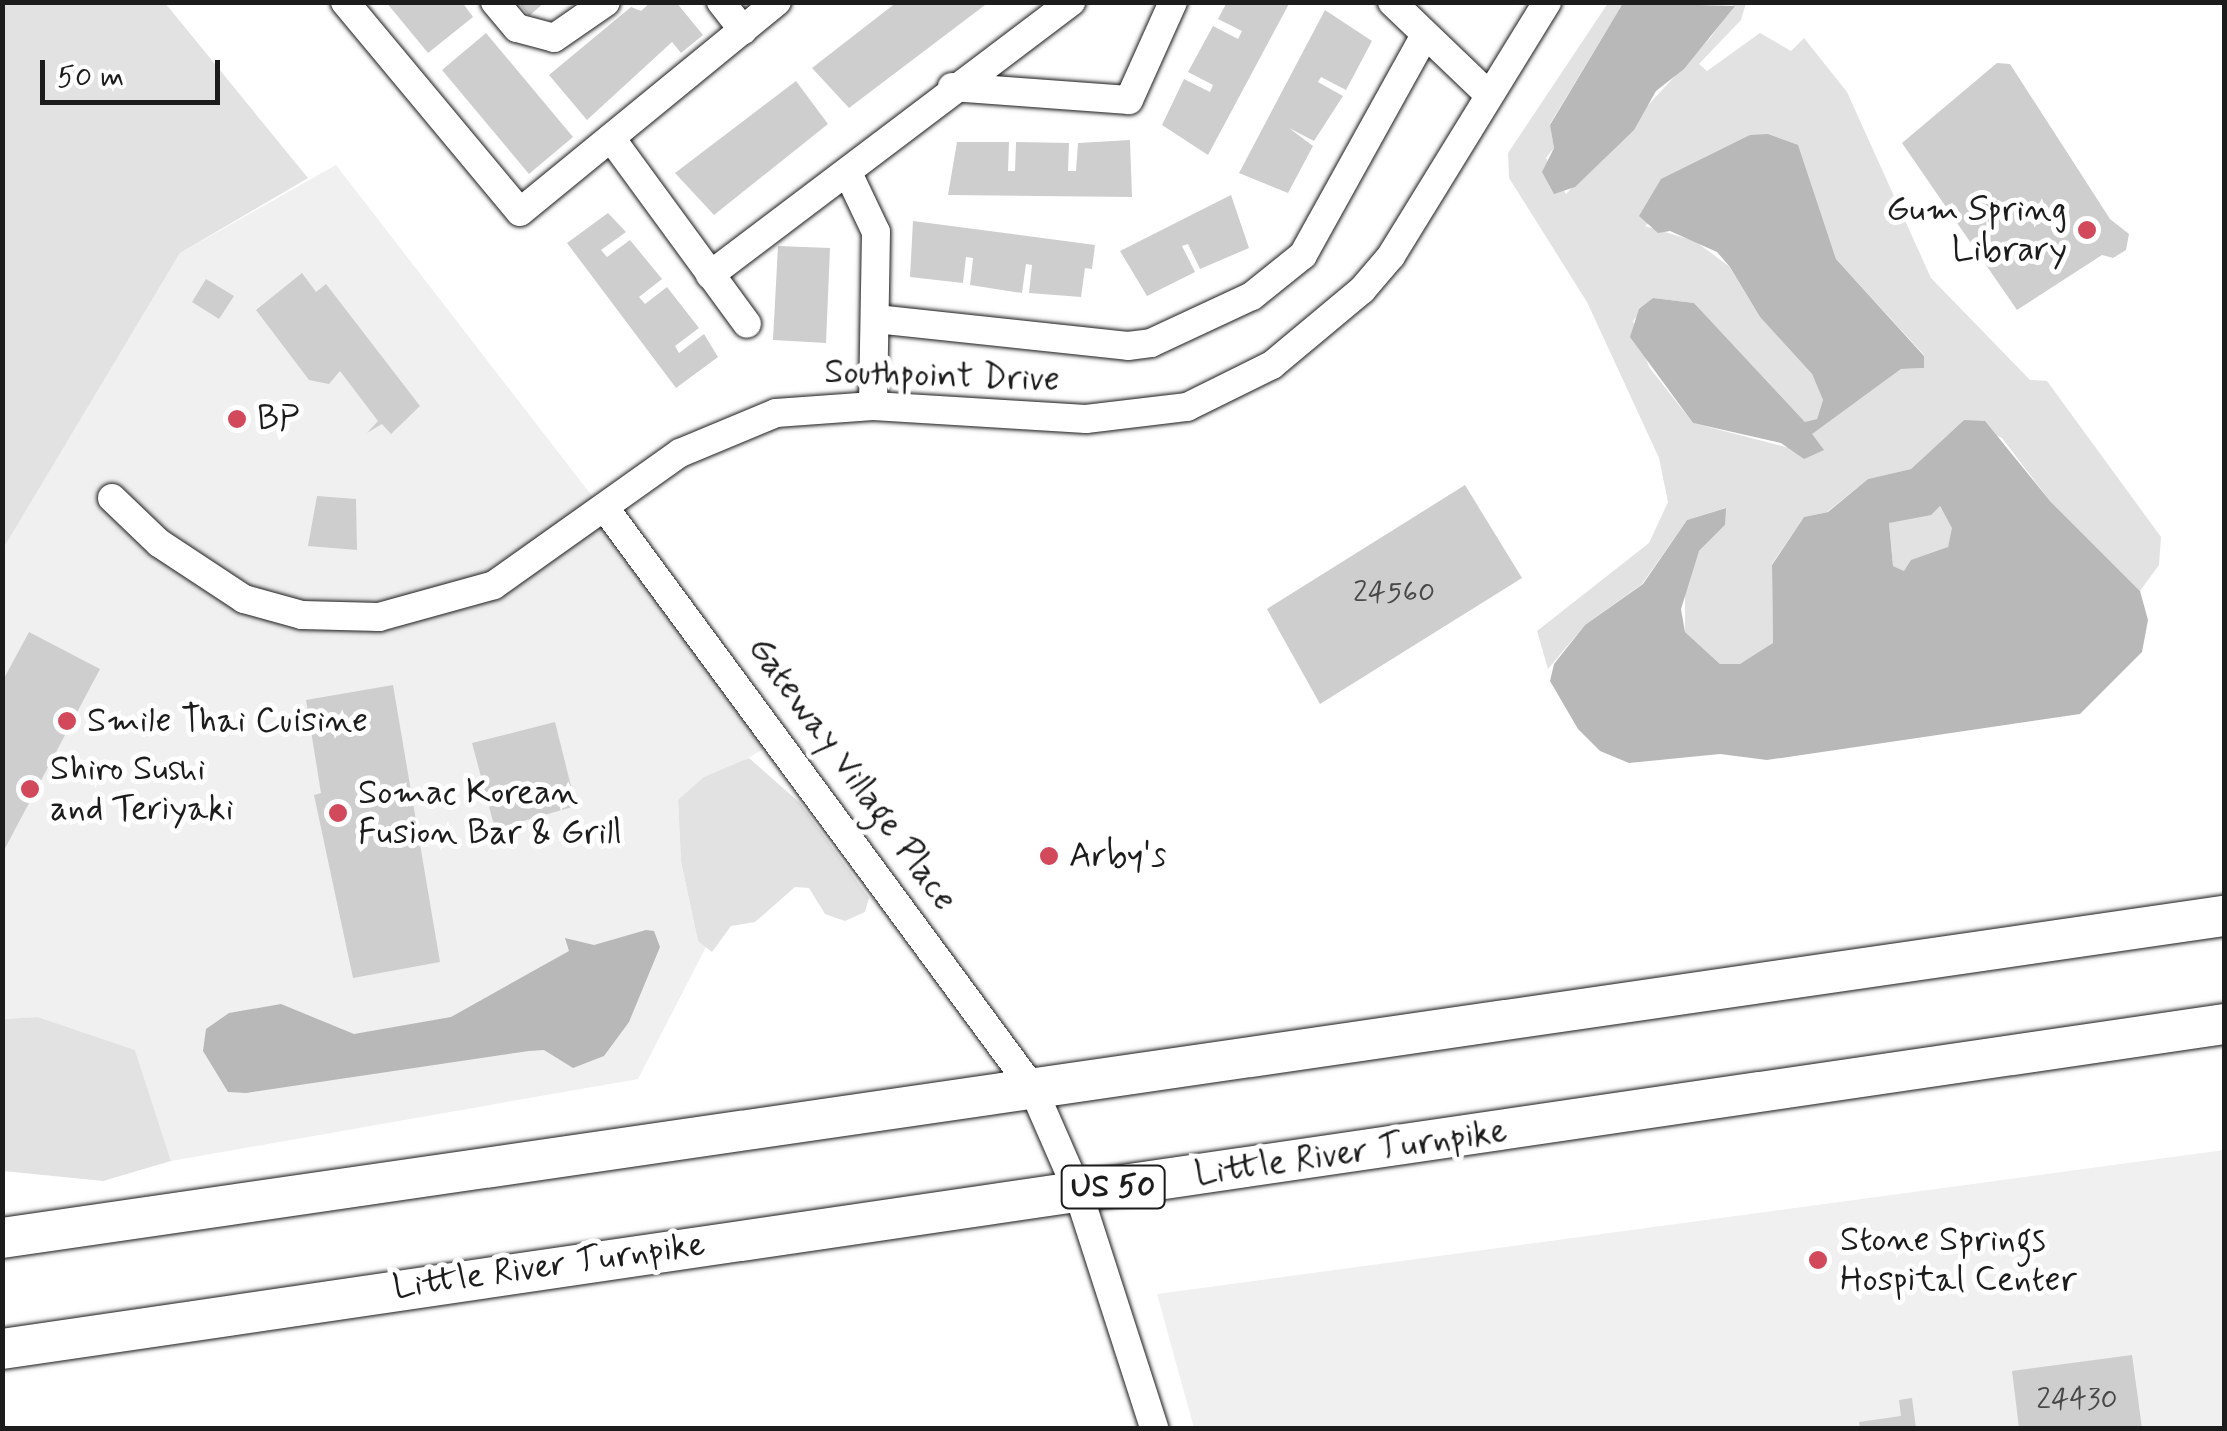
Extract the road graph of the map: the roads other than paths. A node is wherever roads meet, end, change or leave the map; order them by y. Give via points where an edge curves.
1 (344, 2) edge
2 (495, 2) edge
3 (606, 2) edge
4 (720, 2) edge
5 (776, 2) edge
6 (1071, 2) edge
7 (1173, 2) edge
8 (1392, 2) edge
9 (1547, 2) edge
10 (743, 30) junction
11 (1424, 37) junction
12 (952, 87) junction
13 (1488, 94) junction
14 (610, 138) junction
15 (848, 174) junction
16 (710, 275) junction
17 (876, 319) junction
18 (747, 324) dead end
19 (873, 406) junction
20 (112, 498) dead end
21 (605, 508) junction
22 (2224, 916) edge
23 (2224, 1024) edge
24 (1033, 1089) junction
25 (1078, 1192) junction
26 (2, 1238) edge
27 (2, 1349) edge
28 (1154, 1428) edge

1 - 14 street via 520,212
2 - 3 street via 517,28 554,38
4 - 10 street
5 - 10 street
6 - 12 street
7 - 12 street via 1128,100
8 - 11 street
9 - 13 street, Southpoint Drive
10 - 14 street
11 - 13 street
11 - 17 street via 1303,256 1252,296 1151,343 1128,346
12 - 15 street
13 - 19 street, Southpoint Drive via 1392,256 1333,319 1250,379 1187,406 1124,417
14 - 16 street
15 - 16 street
15 - 17 street via 876,232
16 - 18 street
17 - 19 street
19 - 21 street, Southpoint Drive via 797,409 726,430 680,453
20 - 21 street, Southpoint Drive via 159,542 244,600 324,618 404,614 494,585
21 - 24 street, Gateway Village Place
22 - 24 highway
23 - 25 highway, Little River Turnpike / US 50
24 - 25 street, Gateway Village Place
24 - 26 highway
25 - 27 highway, Little River Turnpike / US 50
25 - 28 street, Gateway Village Place

